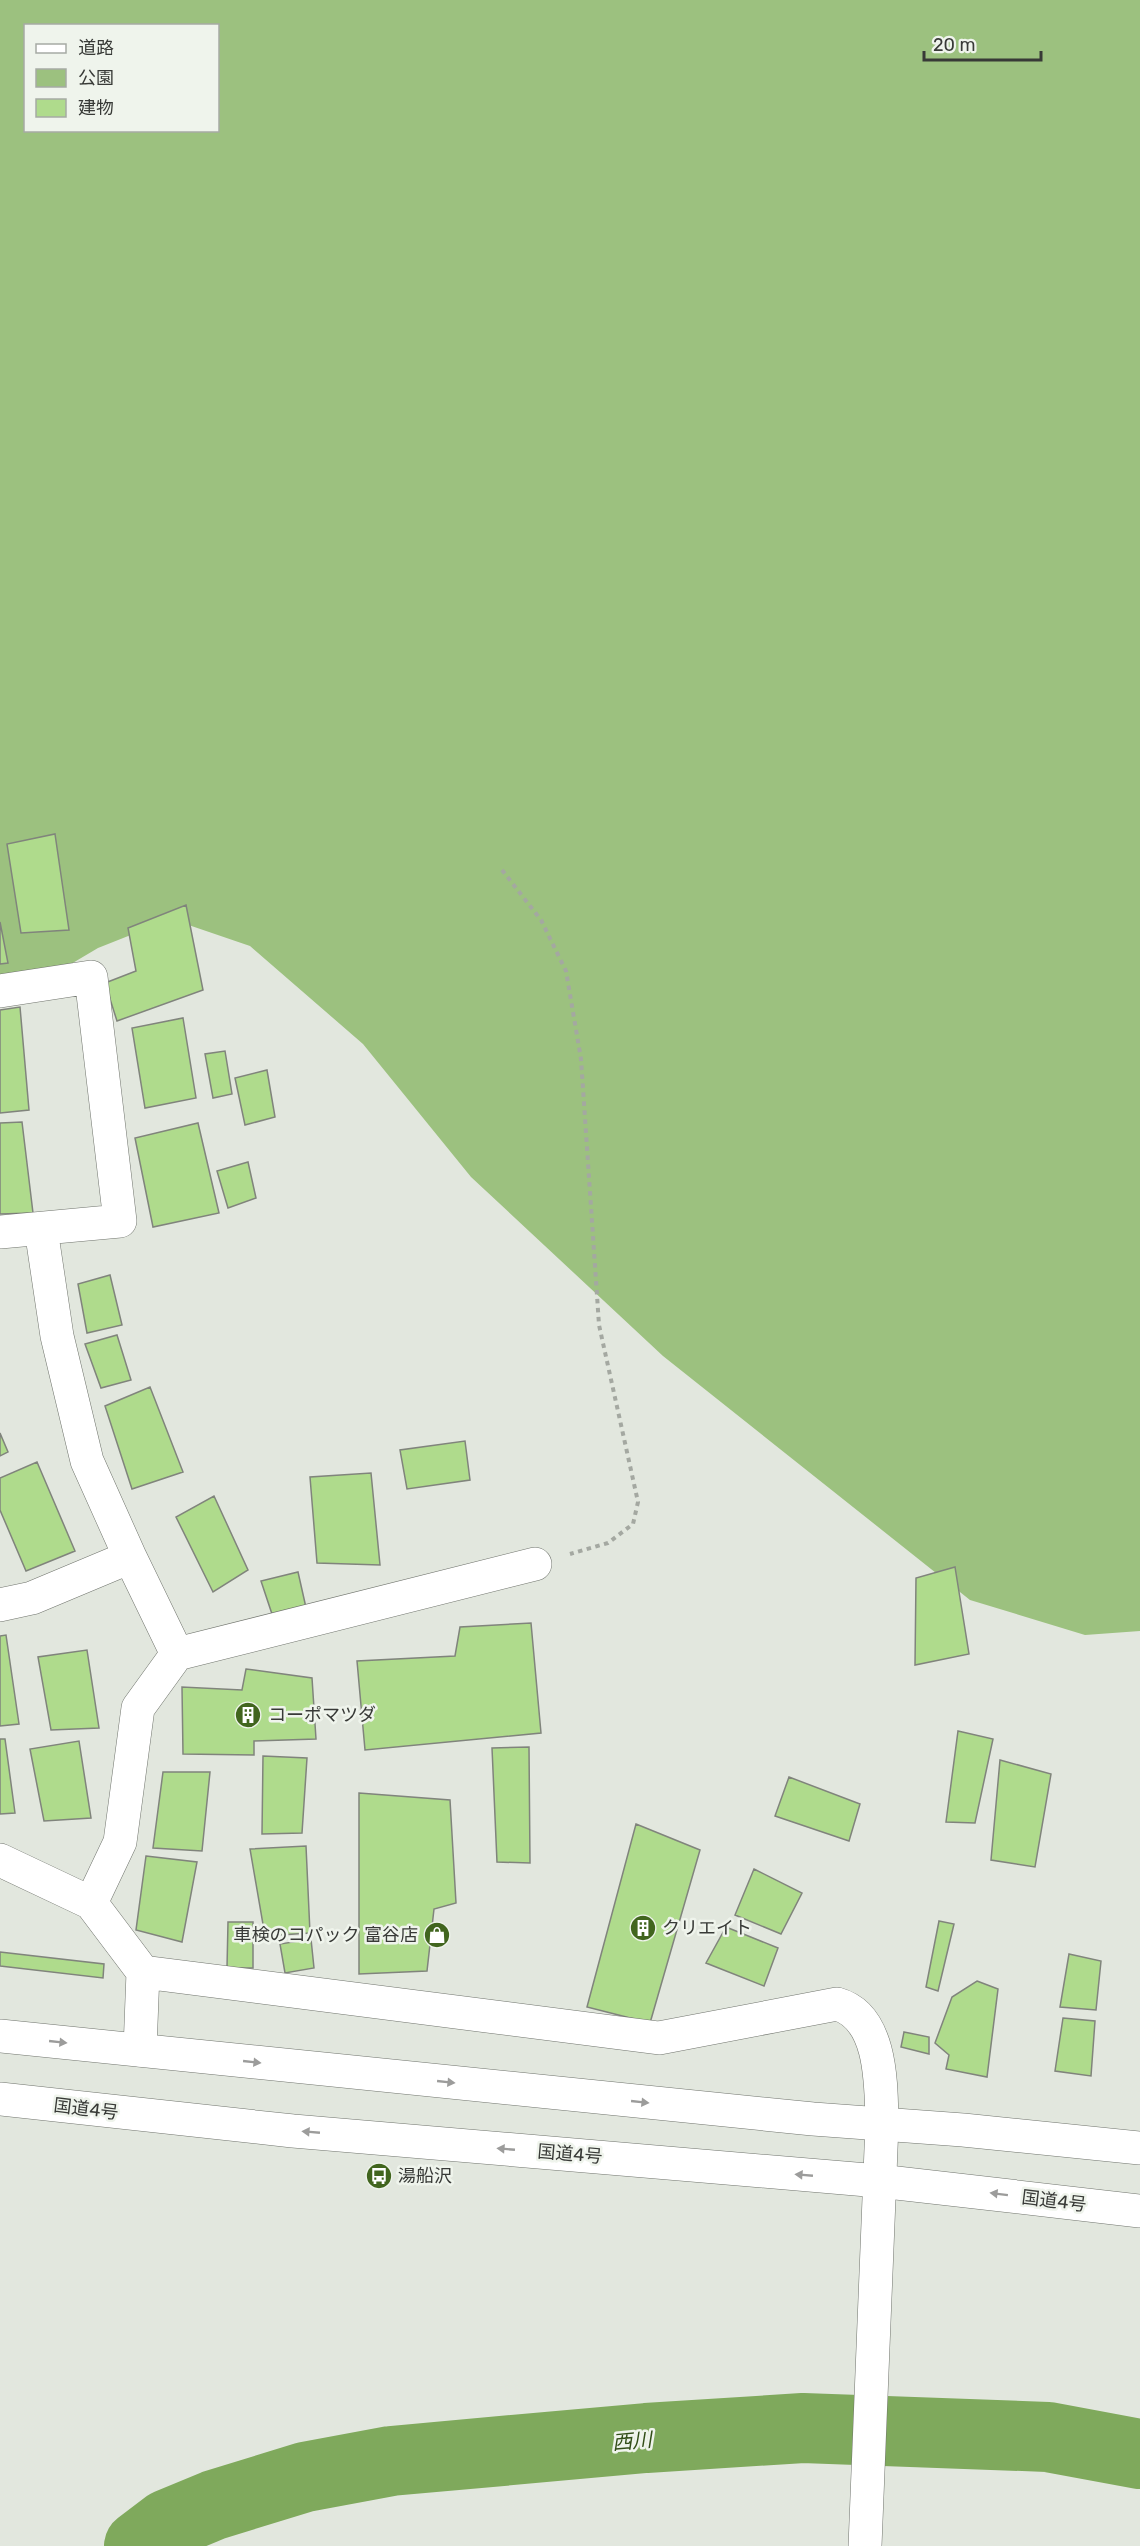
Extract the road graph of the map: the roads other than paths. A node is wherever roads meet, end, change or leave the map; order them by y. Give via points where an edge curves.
1 (0, 991) edge
2 (41, 1229) junction
3 (0, 1232) edge
4 (130, 1557) junction
5 (535, 1564) road end
6 (0, 1605) edge
7 (177, 1654) junction
8 (0, 1860) edge
9 (92, 1903) junction
10 (143, 1972) junction
11 (0, 2036) edge
12 (140, 2050) junction
13 (0, 2098) edge
14 (882, 2124) junction
15 (1140, 2148) edge
16 (879, 2181) junction
17 (1140, 2211) edge
18 (865, 2546) edge

1 - 2 main road via 91,977 120,1221
2 - 3 main road
2 - 4 main road via 57,1336 87,1461
4 - 6 main road via 32,1598
4 - 7 main road
5 - 7 main road
7 - 9 main road via 138,1708 120,1842
8 - 9 main road
9 - 10 main road
10 - 12 main road
10 - 14 main road via 659,2038 837,2004 859,2017 872,2041 881,2072
11 -> 12 main road
12 -> 14 main road
16 -> 13 main road, 国道4号 via 293,2131
14 - 15 main road
14 - 16 main road
17 -> 16 main road, 国道4号
16 - 18 main road

